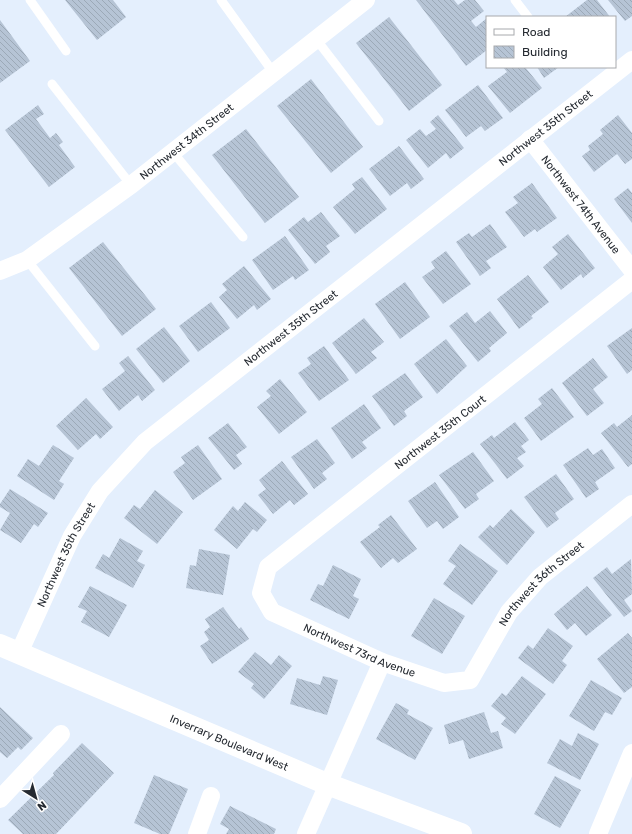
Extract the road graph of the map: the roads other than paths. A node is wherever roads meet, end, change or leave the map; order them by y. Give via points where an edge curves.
1 (30, 0) edge
2 (221, 0) edge
3 (366, 0) edge
4 (515, 0) edge
5 (527, 16) edge
6 (316, 39) junction
7 (66, 51) dead end
8 (632, 60) edge
9 (273, 72) junction
10 (52, 84) dead end
11 (379, 121) dead end
12 (530, 139) junction
13 (172, 151) junction
14 (131, 185) junction
15 (243, 237) dead end
16 (27, 260) junction
17 (632, 270) edge
18 (0, 271) edge
19 (632, 280) edge
20 (95, 346) dead end
21 (632, 504) edge
22 (261, 593) joint
23 (10, 649) edge
24 (382, 662) junction
25 (470, 680) joint
26 (62, 734) dead end
27 (631, 760) edge
28 (327, 784) junction
29 (210, 796) dead end
30 (0, 798) edge
31 (197, 834) edge
32 (306, 834) edge
33 (461, 834) edge
34 (598, 834) edge

1 - 7 lane
2 - 9 lane
3 - 6 street, Northwest 34th Street
4 - 5 lane
6 - 9 street, Northwest 34th Street
6 - 11 lane
8 - 12 street, Northwest 35th Street
9 - 13 street, Northwest 34th Street
10 - 14 lane
12 - 17 street, Northwest 74th Avenue
12 - 23 street, Northwest 35th Street via 145,442 100,491 72,536
13 - 14 street, Northwest 34th Street
13 - 15 lane
14 - 16 street, Northwest 34th Street
16 - 18 street, Northwest 34th Street
16 - 20 lane
19 - 22 street, Northwest 35th Court via 268,567
21 - 25 street, Northwest 36th Street via 540,577 510,612
22 - 24 street, Northwest 73rd Avenue via 272,612
23 - 28 street, Inverrary Boulevard West
24 - 25 street, Northwest 73rd Avenue via 444,683
24 - 28 street
26 - 30 street
27 - 34 street
28 - 32 street
28 - 33 street, Inverrary Boulevard West
29 - 31 street

